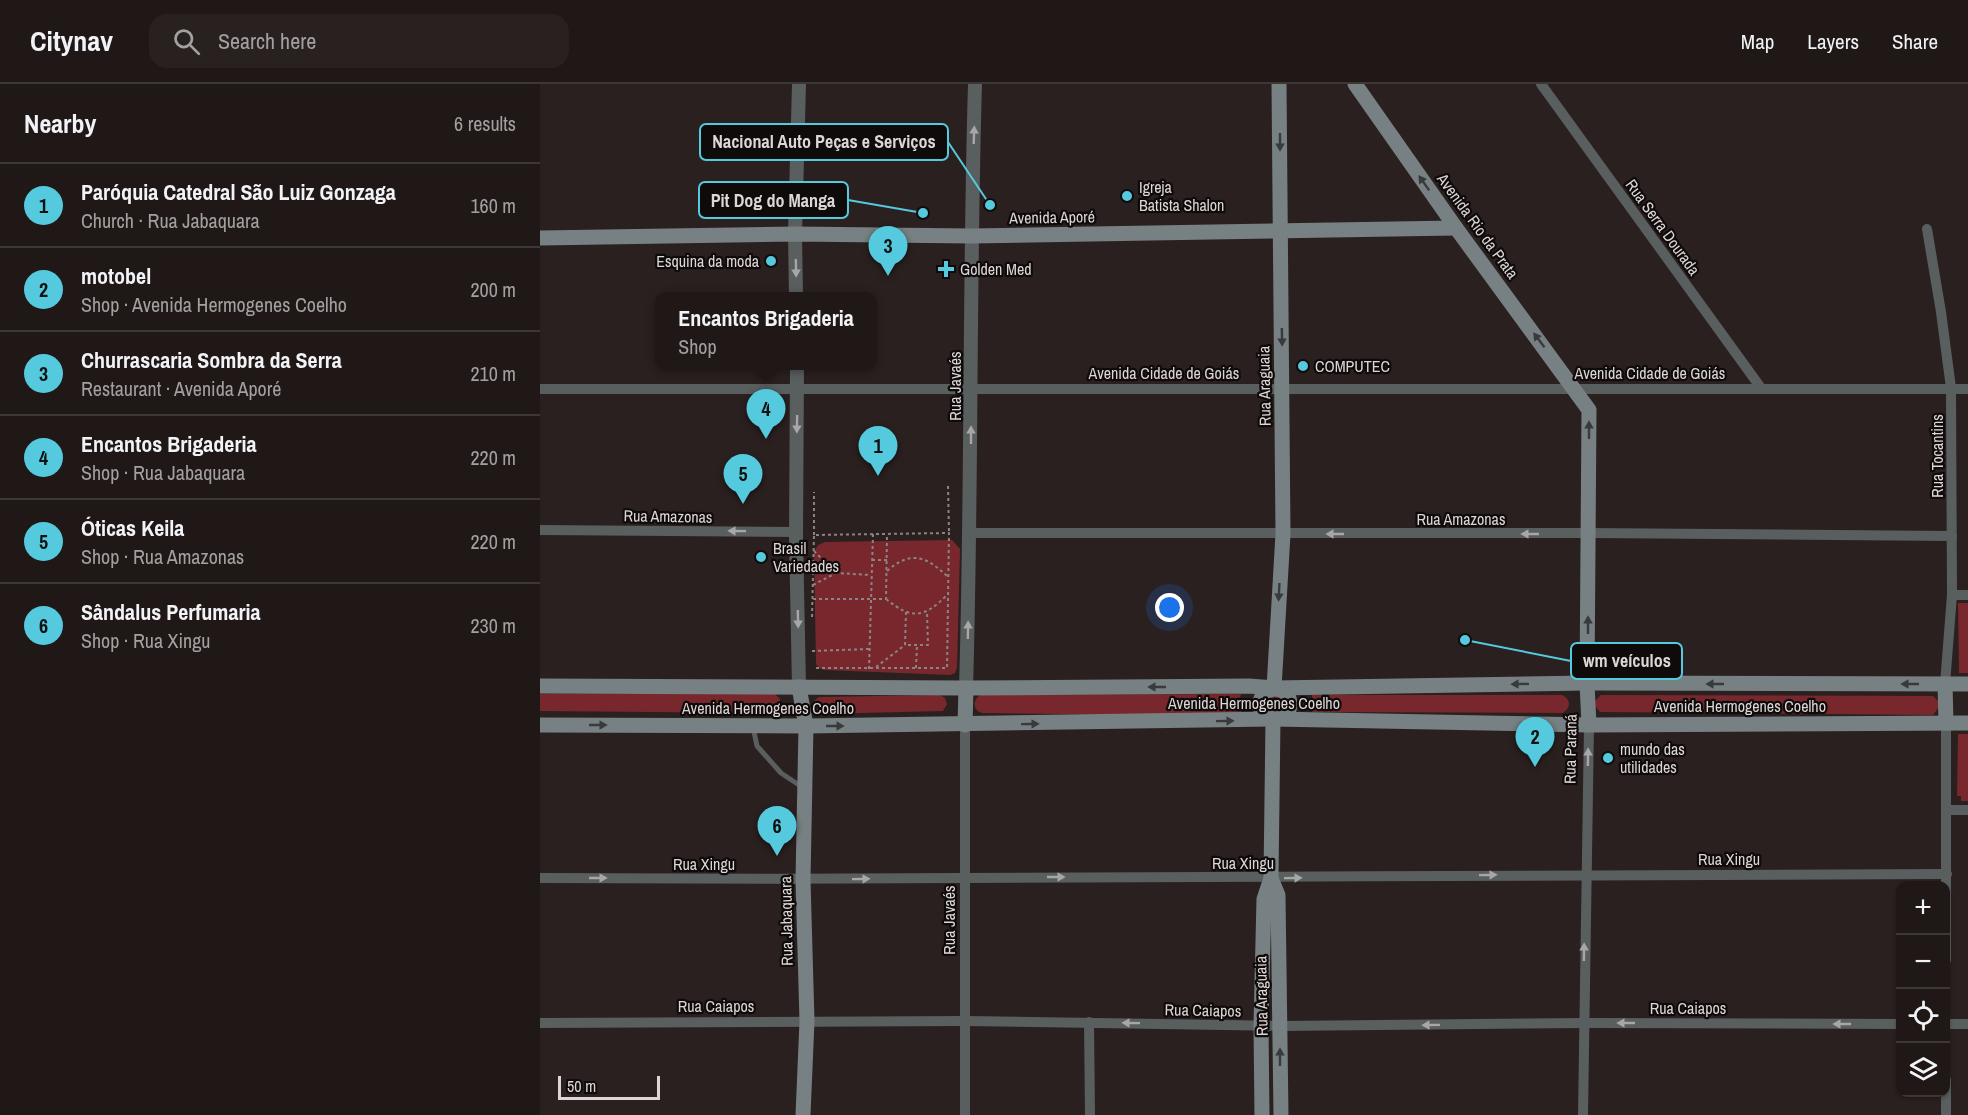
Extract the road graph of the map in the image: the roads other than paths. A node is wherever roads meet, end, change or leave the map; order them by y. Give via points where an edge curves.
1 (799, 84) edge
2 (975, 84) edge
3 (1280, 84) edge
4 (1355, 84) edge
5 (1541, 84) edge
6 (1456, 228) junction
7 (1927, 228) dead end
8 (1280, 231) junction
9 (795, 234) junction
10 (971, 236) junction
11 (540, 238) edge
12 (796, 292) edge
13 (797, 370) edge
14 (1574, 387) junction
15 (798, 388) junction
16 (971, 388) junction
17 (1283, 388) junction
18 (1761, 388) junction
19 (1951, 388) junction
20 (540, 389) edge
21 (1968, 389) edge
22 (540, 530) edge
23 (796, 532) junction
24 (970, 533) junction
25 (1283, 534) junction
26 (1588, 534) junction
27 (1952, 536) junction
28 (1952, 594) junction
29 (1968, 595) edge
30 (1587, 683) junction
31 (1946, 684) junction
32 (1968, 684) edge
33 (540, 686) edge
34 (799, 687) junction
35 (966, 688) junction
36 (1274, 688) junction
37 (1273, 719) junction
38 (1946, 723) junction
39 (1968, 723) edge
40 (540, 725) edge
41 (965, 725) junction
42 (1589, 725) junction
43 (753, 726) junction
44 (806, 726) junction
45 (805, 789) junction
46 (1947, 810) junction
47 (1968, 810) edge
48 (1585, 874) junction
49 (1947, 874) junction
50 (965, 877) junction
51 (540, 878) edge
52 (1271, 878) junction
53 (803, 880) junction
54 (1946, 935) edge
55 (807, 1021) junction
56 (965, 1021) junction
57 (1089, 1022) junction
58 (540, 1023) edge
59 (1584, 1023) junction
60 (1896, 1024) edge
61 (1950, 1024) edge
62 (1968, 1024) edge
63 (1261, 1026) junction
64 (1280, 1026) junction
65 (1946, 1097) edge
66 (804, 1115) edge
67 (965, 1115) edge
68 (1090, 1115) edge
69 (1262, 1115) edge
70 (1281, 1115) edge
71 (1583, 1115) edge
72 (1946, 1115) edge

1 - 9 street
10 -> 2 street, Rua Javaés
3 -> 8 main road, Rua Araguaia
6 -> 4 main road, Avenida Rio da Prata
5 - 18 street, Rua Serra Dourada
6 - 8 main road, Avenida Aporé
14 -> 6 main road, Avenida Rio da Prata
7 - 19 street, Rua Tocantins
8 - 10 main road, Avenida Aporé
8 -> 17 main road, Rua Araguaia
9 - 10 main road, Avenida Aporé
9 - 11 main road, Avenida Aporé
9 -> 12 street
10 - 16 street, Rua Javaés
13 - 15 street
14 - 17 street, Avenida Cidade de Goiás
14 - 18 street, Avenida Cidade de Goiás
26 -> 14 main road, Rua Paraná via 1589,410
15 - 16 street, Avenida Cidade de Goiás
15 - 20 street, Avenida Cidade de Goiás
15 -> 23 street
16 - 17 street, Avenida Cidade de Goiás
24 -> 16 street, Rua Javaés
17 - 25 main road, Rua Araguaia
18 - 19 street, Avenida Cidade de Goiás
19 - 21 street, Avenida Cidade de Goiás
19 - 27 street, Rua Tocantins
23 -> 22 street, Rua Amazonas
23 -> 34 street
24 - 25 street, Rua Amazonas
35 -> 24 street, Rua Javaés
26 -> 25 street, Rua Amazonas
25 -> 36 main road, Rua Araguaia
26 - 27 street, Rua Amazonas
30 -> 26 main road, Rua Paraná
27 - 28 street, Rua Tocantins
28 - 29 street
28 - 31 street, Rua Tocantins
31 -> 30 main road, Avenida Hermogenes Coelho
30 -> 36 main road, Avenida Hermogenes Coelho
30 - 42 main road, Rua Paraná
31 - 32 main road, Avenida Hermogenes Coelho
31 - 38 main road
33 - 34 main road, Avenida Hermogenes Coelho
34 - 35 main road, Avenida Hermogenes Coelho
34 - 44 main road, Rua Jabaquara
36 -> 35 main road, Avenida Hermogenes Coelho
35 - 41 main road
36 - 37 main road via 1264,693 1259,704 1263,714
36 - 37 main road via 1285,691 1291,706 1283,717
41 -> 37 main road, Avenida Hermogenes Coelho
37 - 42 main road, Avenida Hermogenes Coelho
37 - 52 main road, Rua Araguaia
38 - 39 main road, Avenida Hermogenes Coelho
38 - 42 main road, Avenida Hermogenes Coelho
38 - 46 street
40 -> 43 main road, Avenida Hermogenes Coelho
44 -> 41 main road, Avenida Hermogenes Coelho
41 - 50 street, Rua Javaés
48 -> 42 street, Rua Paraná
43 - 44 main road, Avenida Hermogenes Coelho
43 - 45 lane via 757,746 781,773
44 - 45 main road, Rua Jabaquara
45 - 53 main road, Rua Jabaquara
46 - 47 street
46 - 49 street
48 - 49 street, Rua Xingu
52 -> 48 street, Rua Xingu
59 -> 48 street, Rua Paraná
49 - 54 street
50 -> 52 street, Rua Xingu
53 -> 50 street, Rua Xingu
50 - 56 street, Rua Javaés
51 -> 53 street, Rua Xingu
52 - 63 main road, Rua Araguaia via 1264,899
52 - 64 main road, Rua Araguaia via 1278,895
53 - 55 main road, Rua Jabaquara
55 - 56 street, Rua Caiapos
55 - 58 street, Rua Caiapos
55 - 66 main road, Rua Jabaquara
56 - 57 street, Rua Caiapos
56 - 67 street, Rua Javaés
63 -> 57 street, Rua Caiapos
57 - 68 street
60 -> 59 street, Rua Caiapos
59 -> 64 street, Rua Caiapos
59 - 71 street, Rua Paraná
61 - 62 street
63 - 64 street, Rua Caiapos
63 - 69 main road, Rua Araguaia
70 -> 64 main road, Rua Araguaia
65 - 72 street

